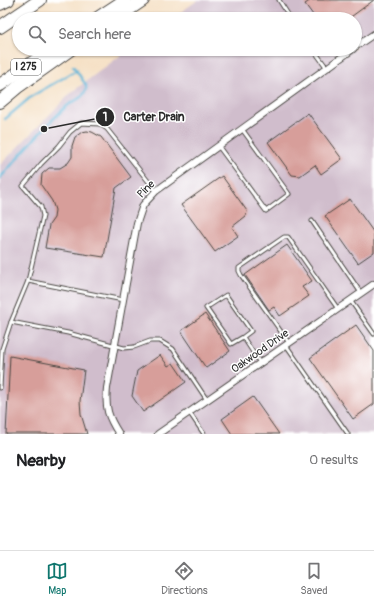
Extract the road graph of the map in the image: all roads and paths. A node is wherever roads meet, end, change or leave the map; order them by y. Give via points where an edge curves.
1 (8, 0) edge
2 (40, 0) edge
3 (125, 0) edge
4 (143, 0) edge
5 (279, 0) edge
6 (0, 4) edge
7 (22, 12) edge
8 (107, 12) edge
9 (125, 12) edge
10 (287, 12) edge
11 (12, 19) edge
12 (0, 27) edge
13 (374, 34) edge
14 (362, 42) edge
15 (42, 56) edge
16 (61, 56) edge
17 (318, 56) edge
18 (343, 56) edge
19 (327, 68) junction
20 (0, 85) edge
21 (0, 102) edge
22 (242, 129) junction
23 (218, 146) junction
24 (156, 191) junction
25 (312, 222) dead end
26 (28, 281) junction
27 (374, 284) edge
28 (361, 293) junction
29 (123, 300) junction
30 (350, 300) junction
31 (338, 308) junction
32 (11, 322) junction
33 (374, 334) edge
34 (243, 337) junction
35 (287, 344) junction
36 (115, 345) junction
37 (260, 363) junction
38 (0, 388) edge
39 (207, 400) junction
40 (189, 412) junction
41 (119, 434) edge
42 (158, 434) edge
43 (204, 434) edge
44 (348, 434) edge

1 - 6 highway
2 - 7 highway
3 - 8 highway
4 - 9 highway
5 - 10 lane
11 - 12 highway
13 - 14 street, Pine
15 - 20 highway, I 275
16 - 21 highway
17 - 19 lane
18 - 19 street, Pine
19 - 22 street, Pine
22 - 23 street, Pine
22 - 23 lane via 289,194 266,211
23 - 24 street, Pine
24 - 26 lane via 107,129 100,124 81,123 40,164 23,186 41,207 43,216
24 - 29 street, Pine via 140,213
25 - 28 lane
26 - 29 lane
26 - 32 lane
27 - 28 street, Oakwood Drive
28 - 30 street, Oakwood Drive
29 - 36 street, Pine
30 - 31 street, Oakwood Drive
30 - 33 lane
31 - 35 street, Oakwood Drive
31 - 35 lane via 288,237 239,268 241,275
32 - 36 lane
32 - 38 lane via 2,349
34 - 34 lane via 231,344 206,308 226,295 251,331
34 - 37 lane
35 - 37 street, Oakwood Drive
35 - 44 lane
36 - 39 lane via 129,348 150,341 160,341 172,349
36 - 41 street, Pine via 106,400 108,415
37 - 39 street, Oakwood Drive
39 - 40 street, Oakwood Drive
40 - 42 street, Oakwood Drive
40 - 43 lane

